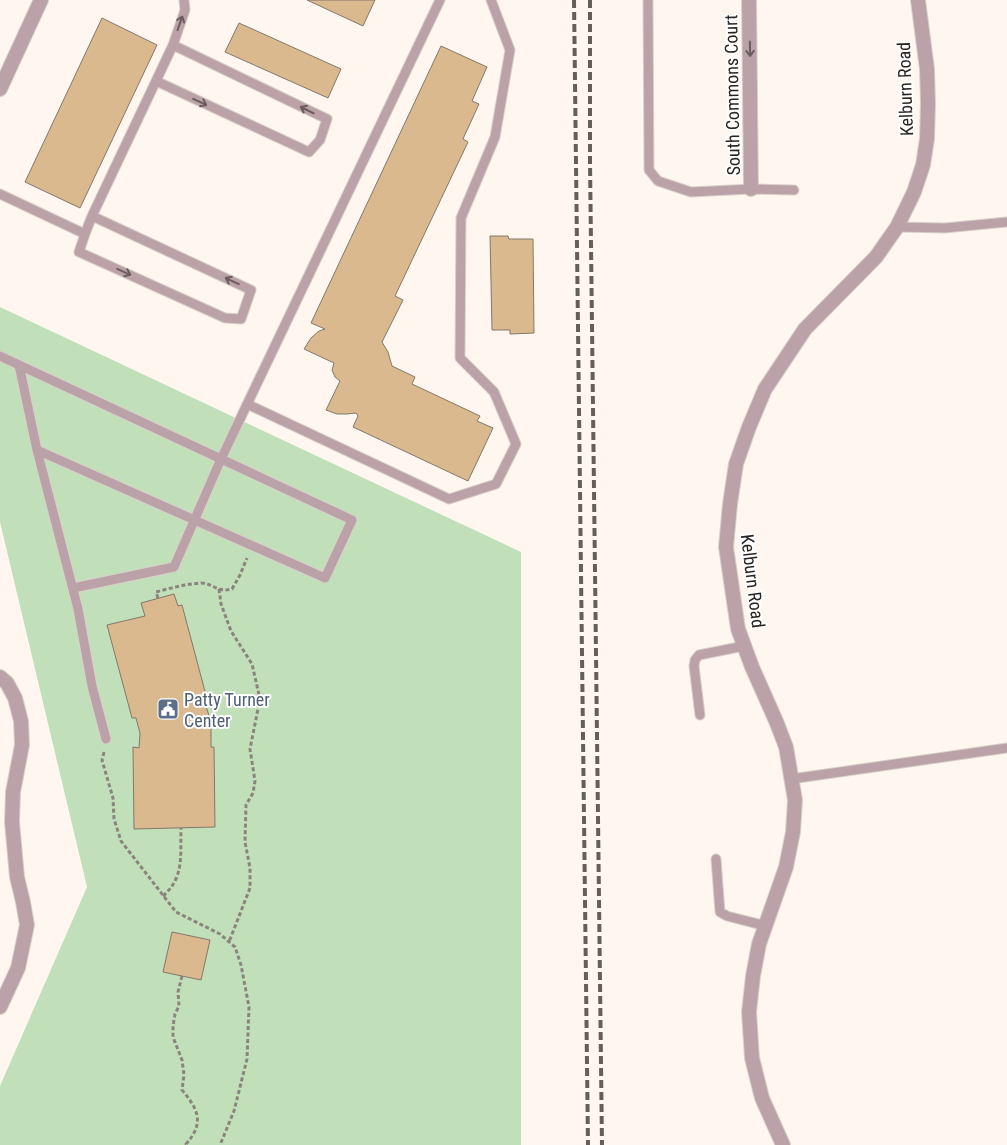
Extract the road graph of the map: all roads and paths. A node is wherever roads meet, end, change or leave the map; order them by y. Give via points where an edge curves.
1 (41, 0) edge
2 (184, 0) edge
3 (440, 0) edge
4 (491, 0) edge
5 (648, 0) edge
6 (749, 0) edge
7 (918, 0) edge
8 (173, 45) junction
9 (156, 81) junction
10 (0, 89) edge
11 (751, 189) junction
12 (794, 190) dead end
13 (0, 194) edge
14 (92, 216) junction
15 (1007, 222) edge
16 (897, 227) junction
17 (86, 234) junction
18 (0, 356) edge
19 (19, 365) junction
20 (246, 404) junction
21 (37, 450) junction
22 (221, 459) junction
23 (195, 520) junction
24 (253, 546) junction
25 (72, 588) junction
26 (219, 589) junction
27 (158, 598) dead end
28 (744, 646) junction
29 (0, 677) edge
30 (700, 715) dead end
31 (106, 739) joint
32 (1007, 748) edge
33 (791, 779) junction
34 (181, 828) dead end
35 (716, 859) dead end
36 (163, 896) junction
37 (766, 926) junction
38 (229, 942) junction
39 (182, 976) dead end
40 (0, 1007) edge
41 (186, 1145) edge
42 (220, 1145) edge
43 (783, 1145) edge

1 - 10 street
8 -> 2 lane via 185,10
3 - 20 lane
4 - 20 lane via 510,50 495,137 461,218 460,358 494,392 516,444 496,484 449,499
5 - 11 lane via 650,170 658,181 691,192
6 -> 11 street, South Commons Court
7 - 16 street, Kelburn Road via 927,69 927,139 914,192
8 - 9 lane
9 -> 8 lane via 309,152 320,140 326,119
9 - 14 lane
11 - 12 lane
13 - 17 lane
14 - 17 lane
17 -> 14 lane via 80,252 225,318 242,319 251,290
15 - 16 lane via 945,228
16 - 28 street, Kelburn Road via 876,257 806,329 765,389 749,427 736,464 726,547 738,629
18 - 19 lane
19 - 21 lane
19 - 22 lane
20 - 22 lane
21 - 23 lane
21 - 25 lane
22 - 23 lane
22 - 24 lane via 352,520 325,578
23 - 24 lane
23 - 25 lane via 174,567
24 - 26 path via 232,589
25 - 31 lane
26 - 27 path via 204,583 176,586 156,592
26 - 38 path via 231,631 252,664 260,699 250,749 255,781 246,805 250,888
28 - 30 lane via 699,655 694,660
28 - 33 street, Kelburn Road via 786,747
29 - 40 street via 15,698 21,721 22,745 13,792 12,822 16,877 26,925 18,968
31 - 36 path via 102,760 120,841
32 - 33 lane
33 - 37 street, Kelburn Road via 795,800 793,832 786,867
34 - 36 path via 180,870 172,889
35 - 37 lane via 720,912
36 - 38 path via 176,912 220,934
37 - 43 street, Kelburn Road via 753,976 750,1012 752,1058 762,1098
38 - 42 path via 241,965 249,1007 247,1059 234,1111
39 - 41 path via 172,1037 182,1060 182,1090 197,1114 197,1127

